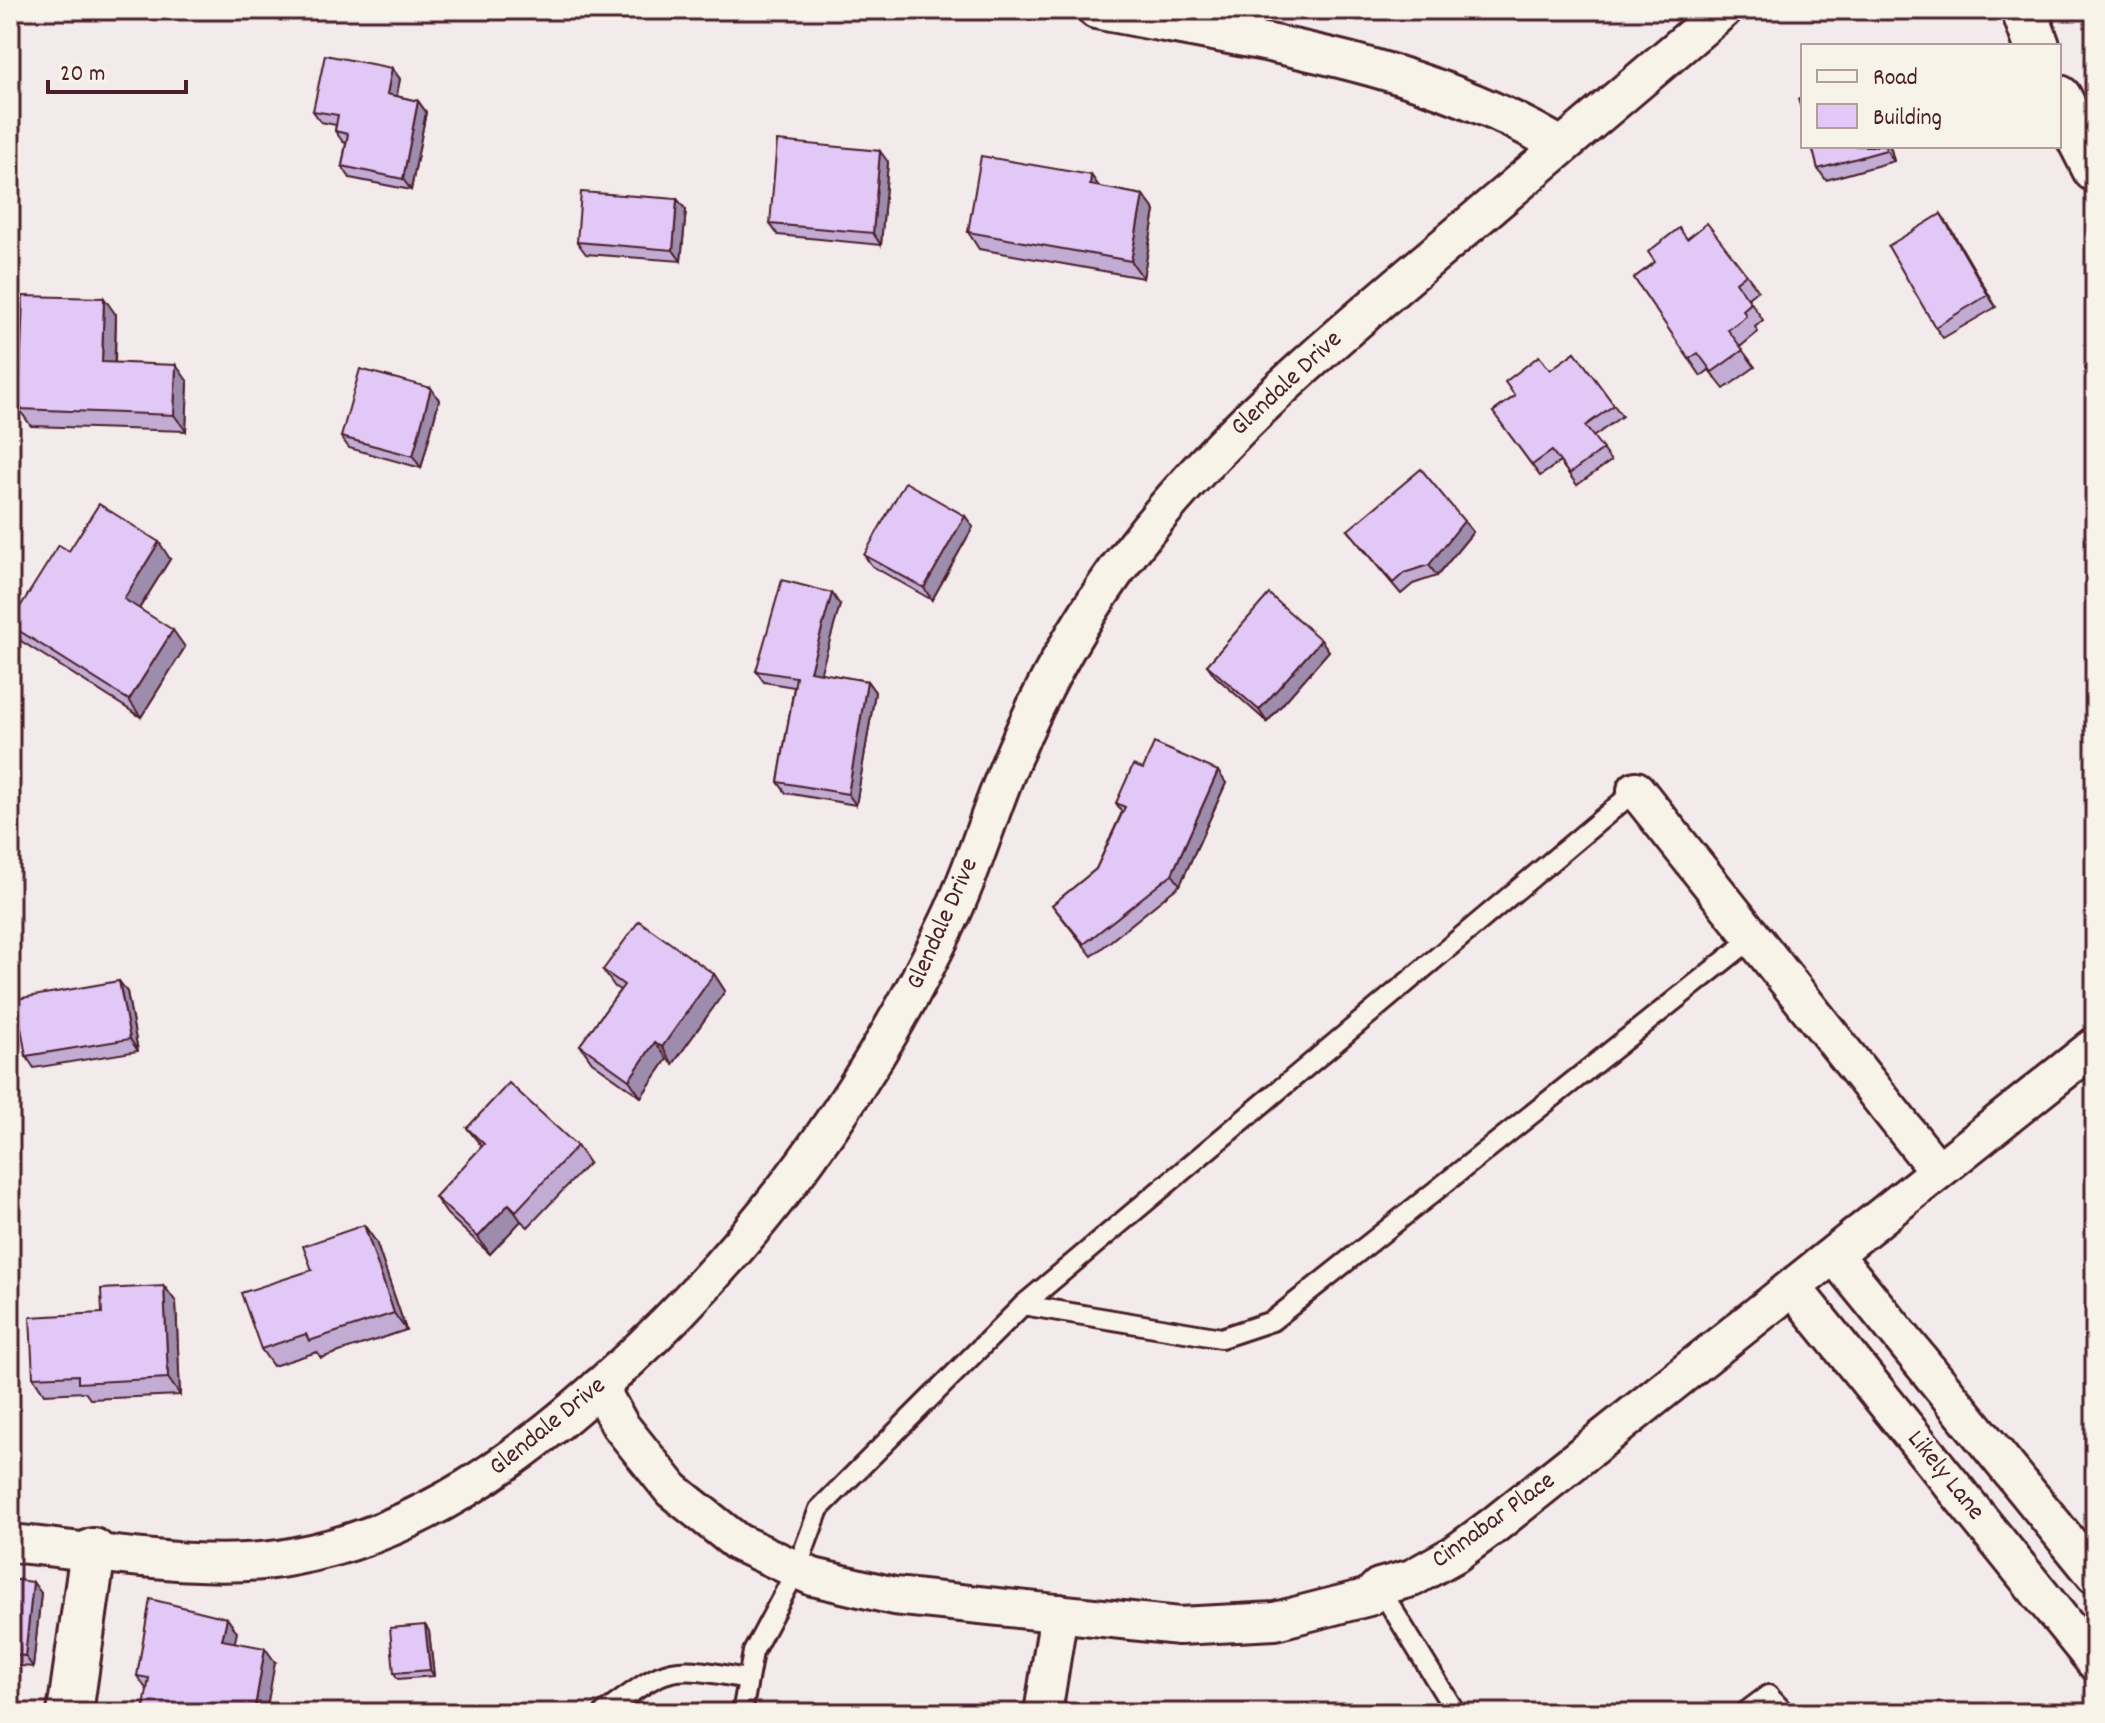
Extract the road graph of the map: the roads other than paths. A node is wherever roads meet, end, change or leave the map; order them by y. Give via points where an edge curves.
1 (1096, 10) edge
2 (1723, 10) edge
3 (2024, 10) edge
4 (2036, 44) edge
5 (2061, 102) edge
6 (1561, 146) junction
7 (2095, 169) edge
8 (1636, 790) joint
9 (1754, 937) junction
10 (2095, 1046) edge
11 (1938, 1171) junction
12 (1835, 1256) junction
13 (1794, 1289) junction
14 (1023, 1305) junction
15 (599, 1387) junction
16 (10, 1543) edge
17 (93, 1551) junction
18 (796, 1571) junction
19 (2095, 1575) edge
20 (1379, 1587) junction
21 (1059, 1613) junction
22 (2095, 1662) edge
23 (747, 1679) junction
24 (70, 1713) edge
25 (604, 1713) edge
26 (742, 1713) edge
27 (1043, 1713) edge
28 (1456, 1713) edge
29 (1744, 1713) edge
30 (1785, 1713) edge

1 - 6 street via 1375,65 1453,91
2 - 6 street, Glendale Drive
3 - 4 street
5 - 7 street
6 - 15 street, Glendale Drive via 1293,374 1207,460 1134,546 1058,665 1009,765 952,914 893,1031 828,1135 756,1230 671,1321
8 - 9 street
8 - 14 lane
9 - 11 street
9 - 14 lane via 1272,1321 1221,1338
10 - 11 street, Cinnabar Place
11 - 12 street, Cinnabar Place
12 - 13 street, Cinnabar Place
12 - 19 street, Likely Lane
13 - 20 street, Cinnabar Place via 1464,1547 1412,1578
13 - 22 street, Likely Lane
14 - 18 lane via 819,1509
15 - 17 street, Glendale Drive via 517,1457 464,1492 349,1545 284,1559 217,1562
15 - 18 street, Cinnabar Place via 620,1425 672,1490 737,1542
16 - 17 street, Glendale Drive
17 - 24 street
18 - 21 street, Cinnabar Place via 894,1596
18 - 23 lane via 753,1652
20 - 21 street, Cinnabar Place via 1369,1597 1322,1612 1227,1626
20 - 28 lane
21 - 27 street
23 - 25 lane via 687,1668 656,1675
23 - 26 lane
29 - 30 lane via 1768,1695

